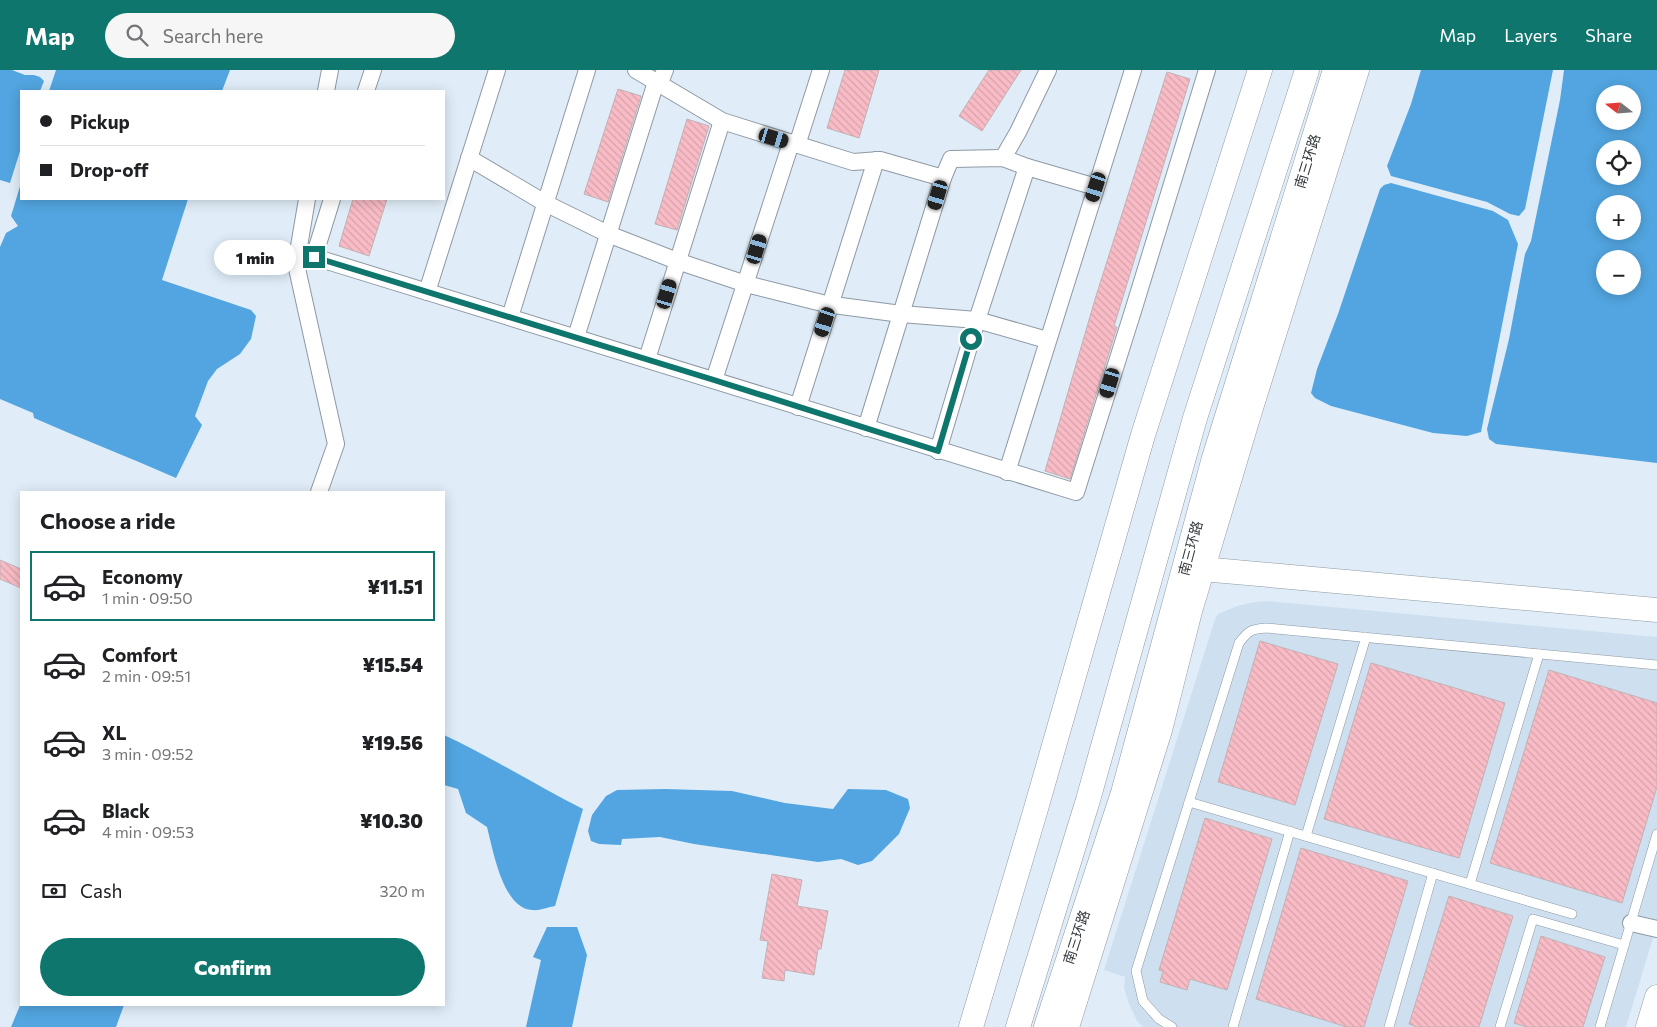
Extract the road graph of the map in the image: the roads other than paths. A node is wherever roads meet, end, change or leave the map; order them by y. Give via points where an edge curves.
1 (330, 70) edge
2 (373, 70) edge
3 (497, 70) edge
4 (587, 70) edge
5 (636, 70) edge
6 (820, 70) edge
7 (1048, 70) edge
8 (1133, 70) edge
9 (1207, 70) edge
10 (1260, 70) edge
11 (1307, 70) edge
12 (1335, 70) edge
13 (1357, 70) edge
14 (660, 79) edge
15 (326, 90) edge
16 (366, 90) edge
17 (722, 121) junction
18 (794, 144) junction
19 (469, 158) junction
20 (1003, 158) junction
21 (876, 160) junction
22 (1027, 167) junction
23 (943, 178) junction
24 (1096, 187) junction
25 (307, 200) edge
26 (332, 200) edge
27 (545, 203) junction
28 (608, 234) junction
29 (677, 261) junction
30 (746, 284) junction
31 (427, 292) junction
32 (830, 305) junction
33 (901, 314) junction
34 (510, 317) junction
35 (977, 320) junction
36 (576, 338) junction
37 (1047, 340) junction
38 (647, 359) junction
39 (714, 380) junction
40 (798, 407) junction
41 (866, 428) junction
42 (938, 451) junction
43 (1007, 472) junction
44 (319, 491) edge
45 (1202, 569) junction
46 (1657, 610) edge
47 (1366, 637) junction
48 (1539, 654) junction
49 (1657, 665) edge
50 (1189, 802) junction
51 (1290, 831) junction
52 (1657, 834) edge
53 (1306, 836) junction
54 (1433, 873) junction
55 (1470, 884) junction
56 (1538, 904) junction
57 (1572, 914) dead end
58 (1533, 919) junction
59 (1630, 923) junction
60 (1657, 929) edge
61 (1624, 945) junction
62 (1657, 997) edge
63 (971, 1027) edge
64 (1018, 1027) edge
65 (1046, 1027) edge
66 (1067, 1027) edge
67 (1172, 1027) edge
68 (1233, 1027) edge
69 (1389, 1027) edge
70 (1500, 1027) edge
71 (1600, 1027) edge
72 (1648, 1027) edge

1 - 15 street
2 - 16 street
3 - 19 street
4 - 27 street
5 - 14 street
6 - 18 street
7 - 20 street
8 - 24 street
9 - 43 street via 1076,492
10 - 63 street via 1143,435
11 - 64 street, 南三环路 via 1195,418 1088,800
12 - 65 street, 南三环路 via 1214,458 1123,793
13 - 45 street
14 - 17 street
14 - 28 street
17 - 18 street
17 - 29 street
18 - 21 street via 853,162
18 - 30 street
19 - 27 street
19 - 31 street
20 - 22 street
20 - 23 street via 951,159
21 - 23 street
21 - 32 street
22 - 24 street
22 - 35 street
23 - 33 street
24 - 37 street
25 - 44 street via 296,264 336,444
26 - 31 street via 314,257
27 - 28 street
27 - 34 street
28 - 29 street
28 - 36 street
29 - 30 street
29 - 38 street
30 - 32 street
30 - 39 street
31 - 34 street
32 - 33 street
32 - 40 street
33 - 35 street
33 - 41 street
34 - 36 street
35 - 37 street
35 - 42 street
36 - 38 street
37 - 43 street
38 - 39 street
39 - 40 street
40 - 41 street
41 - 42 street
42 - 43 street
45 - 46 street
45 - 66 street via 1160,730
47 - 48 lane
47 - 50 lane via 1266,628 1253,628 1246,634 1239,643
47 - 53 lane
48 - 49 lane
48 - 55 lane
50 - 51 lane
50 - 67 lane via 1136,971 1143,1001 1159,1019
51 - 53 lane
51 - 68 lane
52 - 59 lane
53 - 54 lane
54 - 55 lane
54 - 69 lane
55 - 56 lane
56 - 57 lane
56 - 58 lane
58 - 61 lane
58 - 70 lane
59 - 60 street
59 - 61 lane
61 - 71 lane
62 - 72 street

